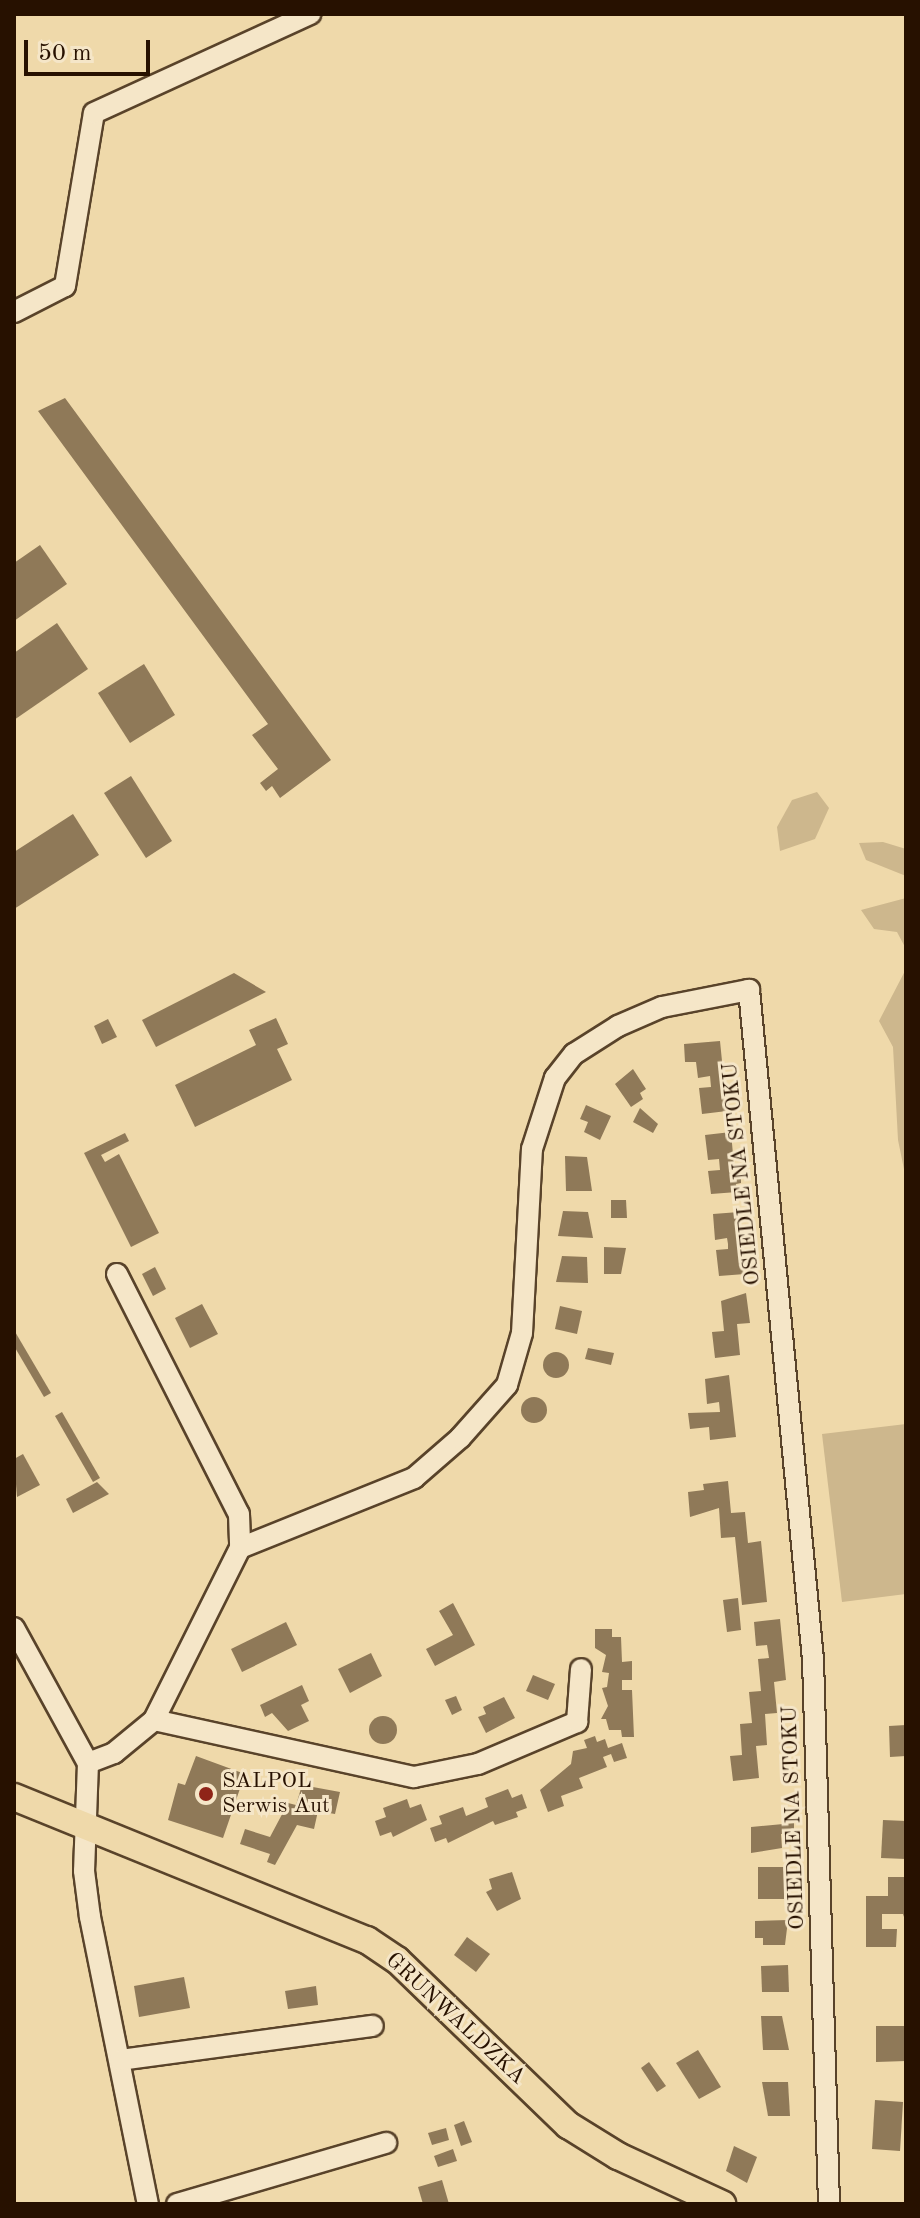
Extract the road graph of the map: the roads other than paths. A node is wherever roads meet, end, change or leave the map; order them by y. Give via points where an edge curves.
1 (310, 14) edge
2 (14, 312) edge
3 (117, 1274) dead end
4 (240, 1548) junction
5 (14, 1628) edge
6 (581, 1669) dead end
7 (154, 1720) junction
8 (88, 1763) junction
9 (14, 1797) edge
10 (83, 1826) junction
11 (373, 2026) dead end
12 (120, 2060) junction
13 (386, 2143) dead end
14 (148, 2204) edge
15 (177, 2204) edge
16 (722, 2204) edge
17 (829, 2204) edge

1 - 2 street via 94,113 65,286
3 - 4 street via 239,1514
4 - 7 street
4 - 17 street, OSIEDLE NA STOKU via 414,1478 460,1438 507,1385 522,1333 532,1149 555,1078 574,1054 618,1026 662,1007 749,990 813,1659
5 - 8 street
6 - 7 street via 577,1722 478,1764 414,1777
7 - 8 street via 114,1753
8 - 10 street
9 - 10 main road, GRUNWALDZKA
10 - 12 street via 90,1917
10 - 16 main road, GRUNWALDZKA via 367,1940 397,1960 568,2125 618,2156
11 - 12 street
12 - 14 street
13 - 15 street

